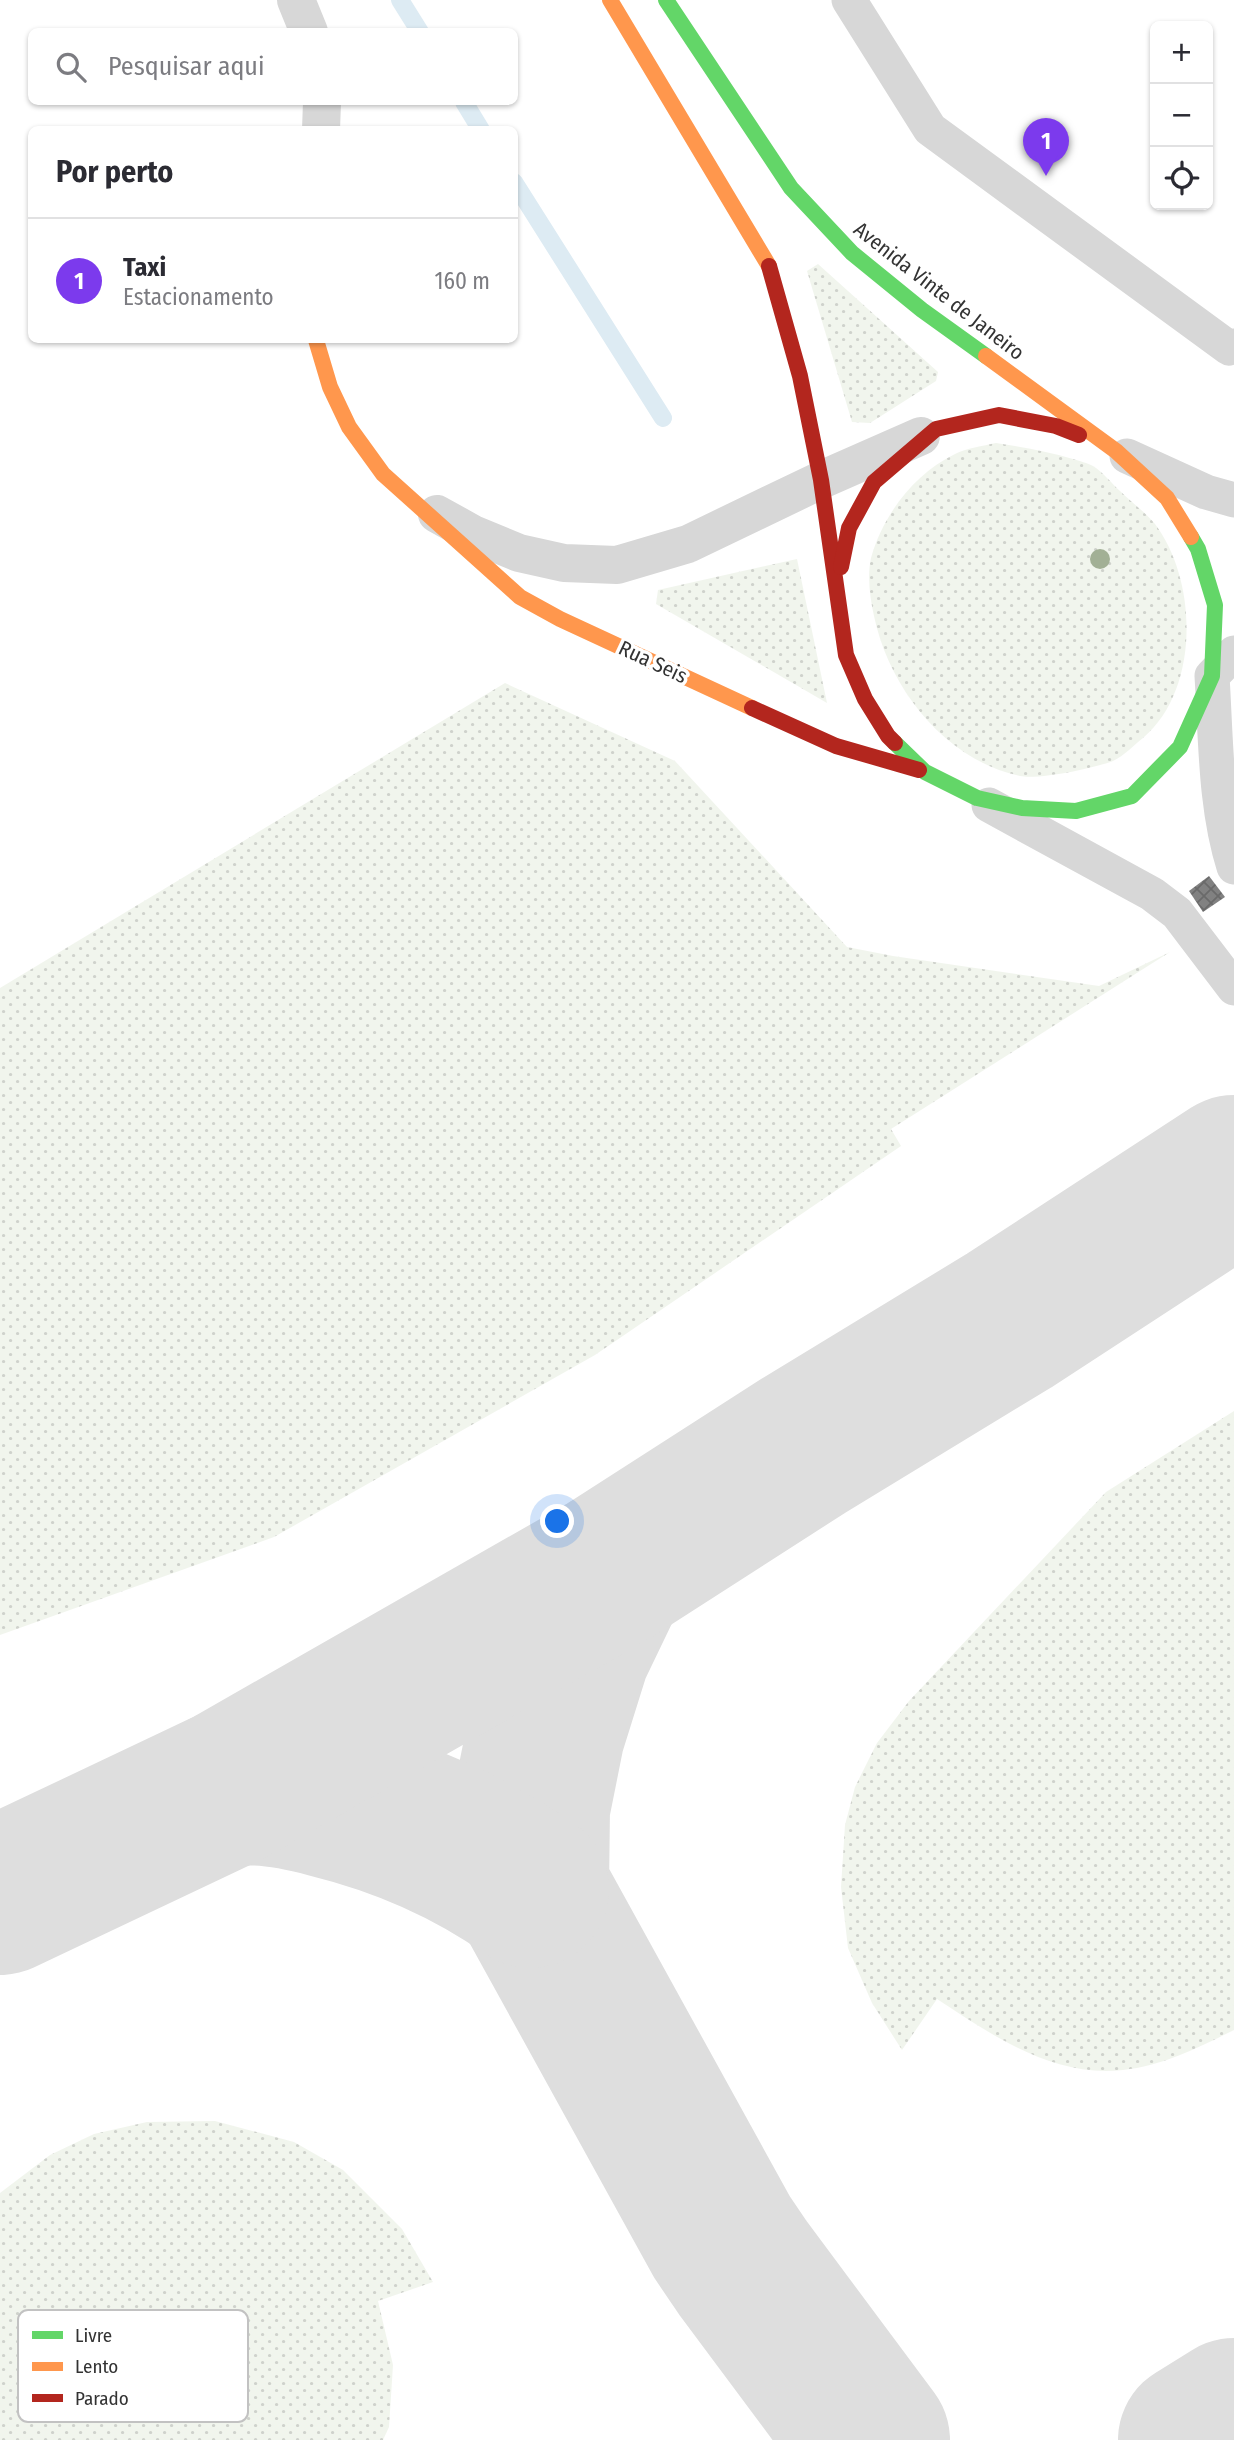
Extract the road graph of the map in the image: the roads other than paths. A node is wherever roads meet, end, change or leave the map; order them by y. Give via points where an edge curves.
1 (296, 0) edge
2 (610, 0) edge
3 (666, 0) edge
4 (849, 0) edge
5 (308, 28) edge
6 (322, 105) edge
7 (321, 126) edge
8 (317, 343) edge
9 (1234, 346) edge
10 (936, 429) junction
11 (1116, 451) junction
12 (821, 480) junction
13 (412, 500) junction
14 (1234, 500) edge
15 (837, 588) junction
16 (1223, 665) edge
17 (925, 772) junction
18 (977, 798) junction
19 (1234, 867) edge
20 (1234, 988) edge

1 - 5 street
2 - 12 street, Avenida Vinte de Janeiro via 767,260 800,376
3 - 11 street, Avenida Vinte de Janeiro via 790,188 852,253 922,310
4 - 9 lane via 930,129 1230,348
6 - 7 street
8 - 13 street, Rua Seis via 349,427 383,474
10 - 11 street, Avenida Vinte de Janeiro via 999,415 1056,426
10 - 12 street, Rua Seis
10 - 15 street, Avenida Vinte de Janeiro via 874,482 849,528
11 - 14 lane
11 - 16 street, Avenida Vinte de Janeiro via 1167,498 1198,549 1215,605
12 - 13 street, Rua Seis via 688,544 617,565 564,563 519,552 473,534
12 - 15 street, Avenida Vinte de Janeiro
13 - 17 street, Rua Seis via 520,597 560,619 836,746
15 - 17 street, Avenida Vinte de Janeiro via 846,655 865,699 888,736
16 - 18 street, Avenida Vinte de Janeiro via 1180,747 1132,796 1076,811 1022,808
16 - 19 lane via 1223,816
17 - 18 street, Avenida Vinte de Janeiro
18 - 20 lane via 1152,894 1177,913

